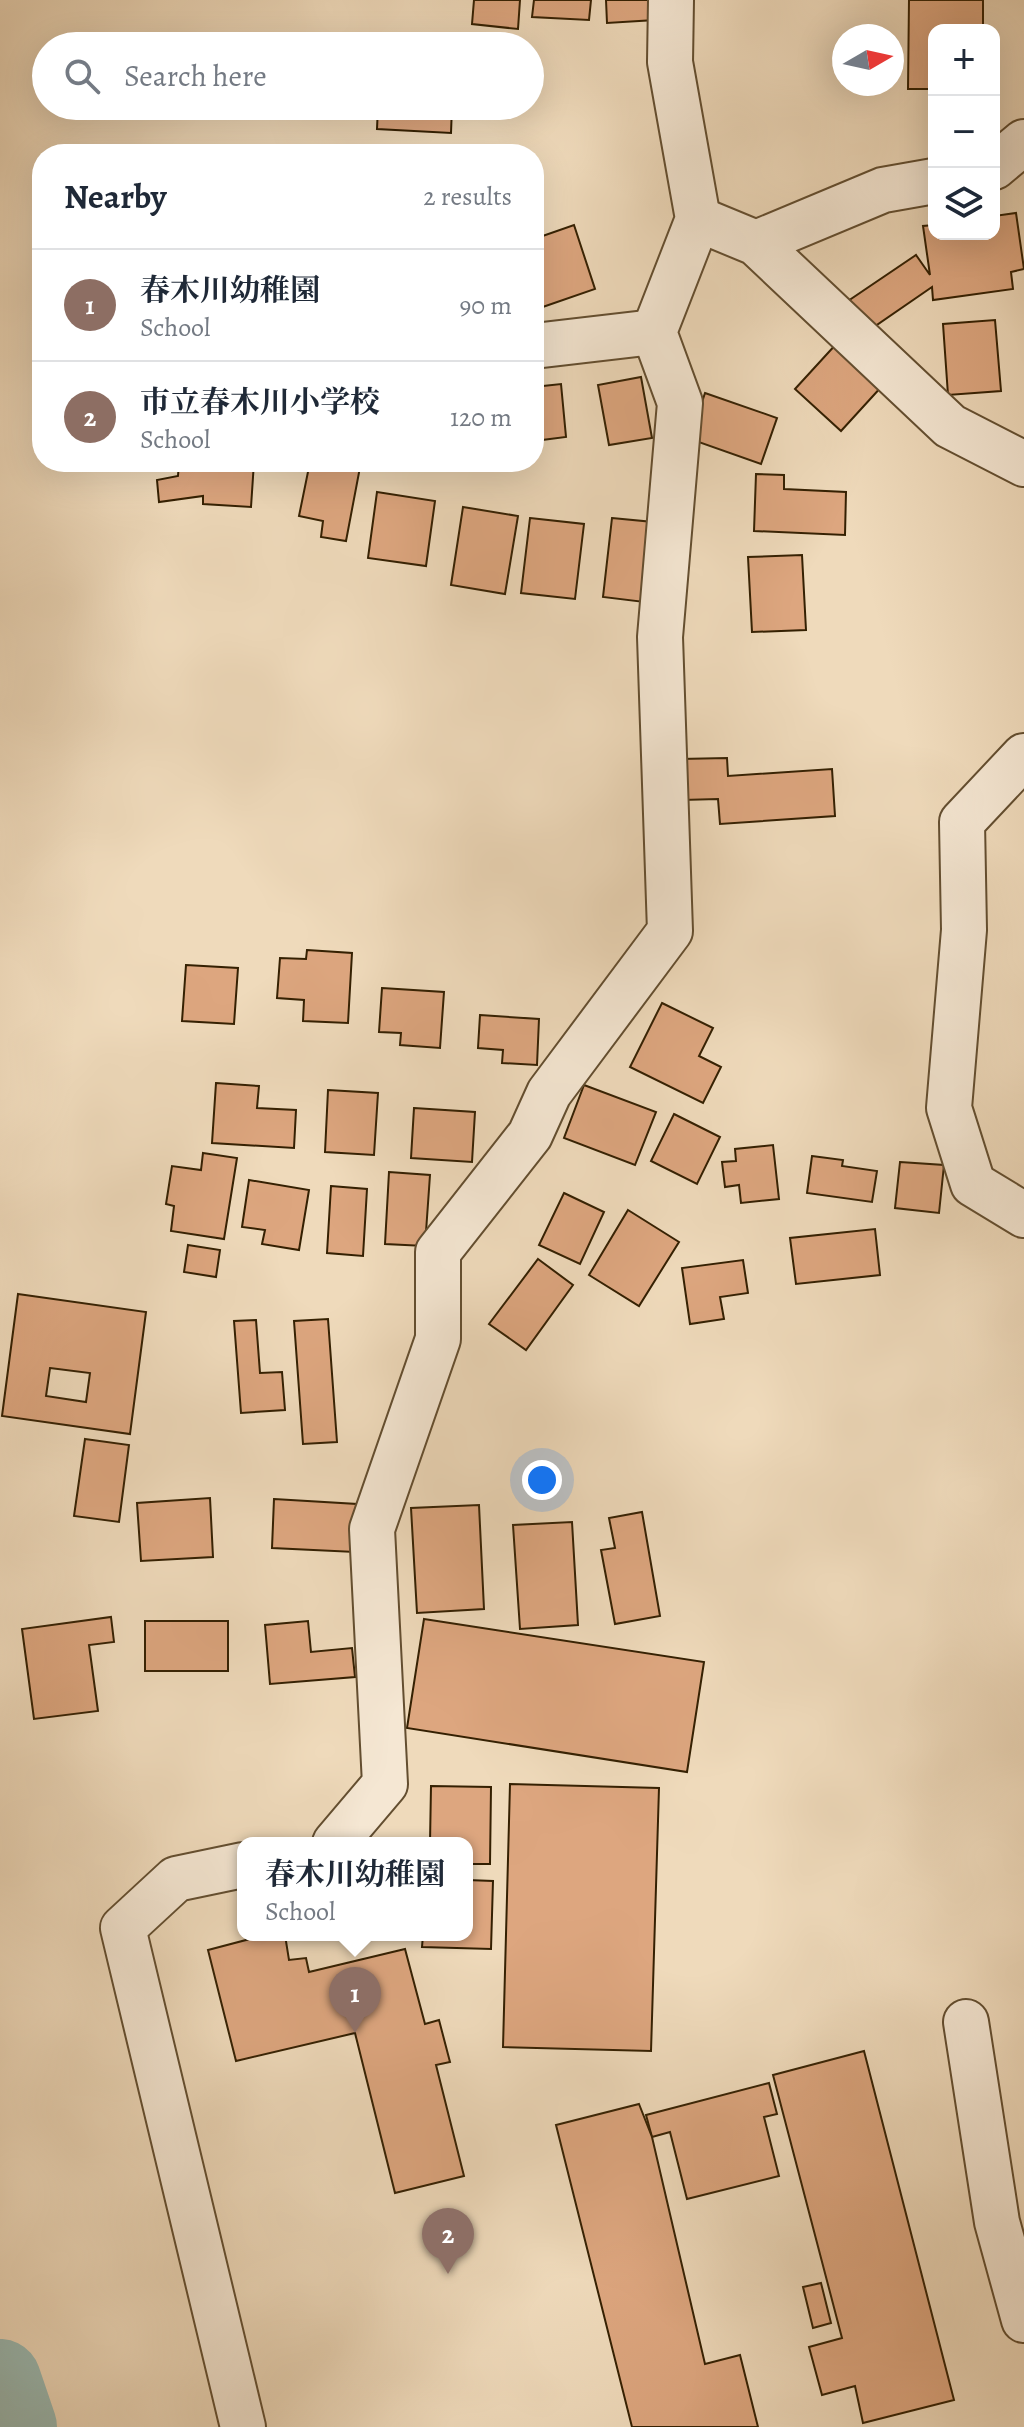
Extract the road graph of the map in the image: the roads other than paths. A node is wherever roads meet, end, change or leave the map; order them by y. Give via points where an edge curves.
1 (671, 0) edge
2 (1024, 142) edge
3 (1000, 162) edge
4 (928, 182) edge
5 (698, 219) junction
6 (756, 243) junction
7 (654, 332) junction
8 (544, 345) edge
9 (1024, 464) edge
10 (1024, 756) edge
11 (1024, 1215) edge
12 (340, 1837) edge
13 (237, 1866) edge
14 (966, 2022) dead end
15 (1011, 2220) edge
16 (1024, 2320) edge
17 (243, 2427) edge

1 - 5 street via 670,62
2 - 3 street
4 - 6 street via 883,190
5 - 6 street
5 - 7 street
6 - 9 street via 950,426
7 - 8 street
7 - 12 street via 680,403 660,637 670,931 549,1093 530,1135 438,1252 438,1339 372,1529 385,1784
10 - 11 street via 962,822 964,930 949,1108 973,1184
13 - 17 street via 176,1879 123,1928
14 - 15 street
15 - 16 street

